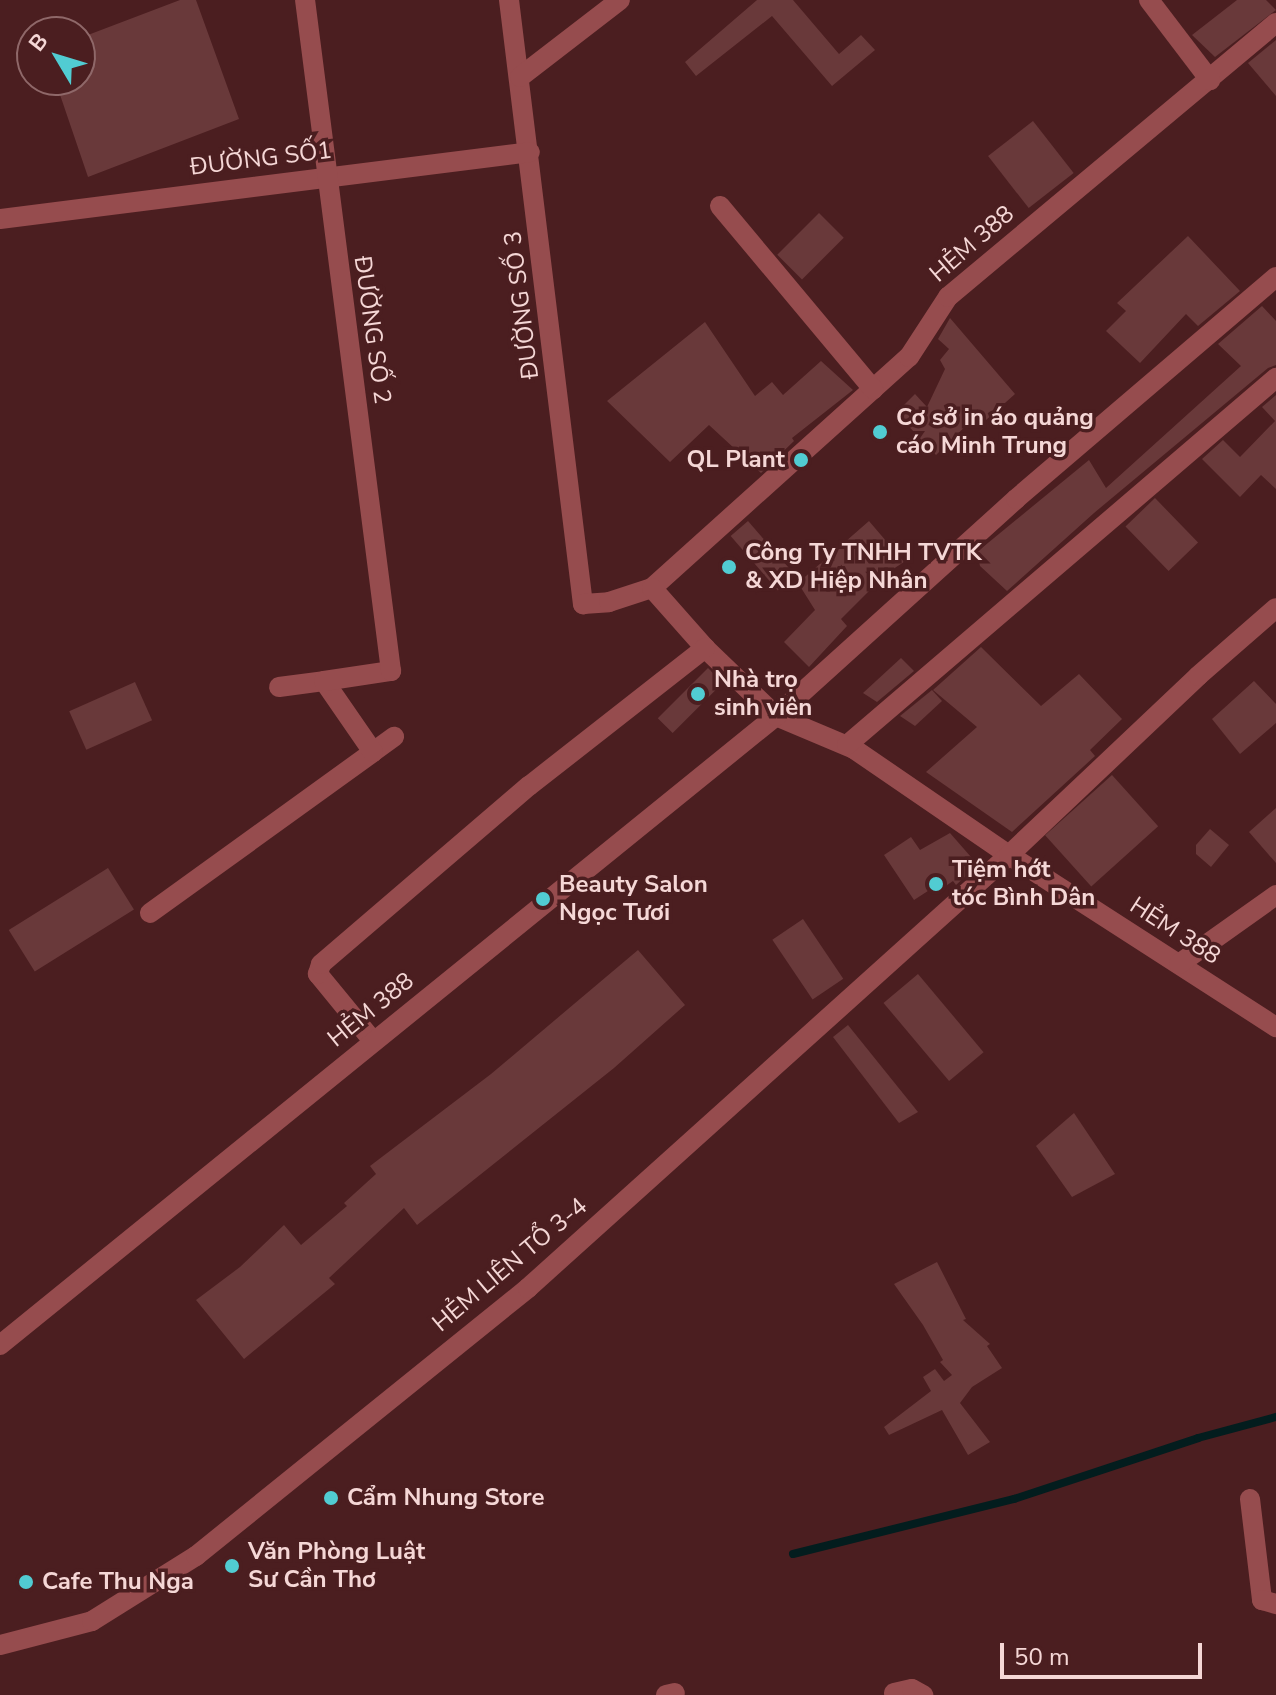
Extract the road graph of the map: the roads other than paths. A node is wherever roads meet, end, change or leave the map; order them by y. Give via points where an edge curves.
1 (305, 0) edge
2 (509, 0) edge
3 (620, 0) edge
4 (1149, 0) edge
5 (1276, 23) edge
6 (520, 77) junction
7 (1210, 80) junction
8 (530, 152) junction
9 (325, 176) junction
10 (720, 206) dead end
11 (0, 219) edge
12 (1276, 277) edge
13 (1276, 378) edge
14 (873, 389) junction
15 (652, 588) junction
16 (583, 604) joint
17 (1276, 608) edge
18 (705, 648) junction
19 (324, 681) junction
20 (279, 687) dead end
21 (776, 716) junction
22 (394, 737) dead end
23 (847, 745) junction
24 (373, 752) junction
25 (1009, 855) junction
26 (1276, 895) edge
27 (150, 913) dead end
28 (1179, 964) junction
29 (1276, 1027) edge
30 (373, 1041) junction
31 (0, 1345) edge
32 (1250, 1499) dead end
33 (1276, 1604) edge
34 (0, 1645) edge
35 (894, 1693) dead end
36 (923, 1695) edge

1 - 9 street, ĐƯỜNG SỐ 2
2 - 6 street, ĐƯỜNG SỐ 3
3 - 6 street
4 - 7 street
5 - 7 street, HẺM 388
6 - 8 street, ĐƯỜNG SỐ 3
7 - 14 street, HẺM 388 via 948,297 918,346
8 - 9 street, ĐƯỜNG SỐ1
8 - 16 street, ĐƯỜNG SỐ 3
9 - 11 street, ĐƯỜNG SỐ1
9 - 19 street, ĐƯỜNG SỐ 2 via 392,666 387,673
10 - 14 street
12 - 21 street, HẺM 388 via 1016,499
13 - 23 street
14 - 15 street, HẺM 388
15 - 16 street, HẺM 388
15 - 18 street, HẺM 388
17 - 25 street, HẺM LIÊN TỔ 3-4
18 - 21 street, HẺM 388
18 - 30 street via 529,786 321,964 318,974
19 - 20 street
19 - 24 street
21 - 23 street, HẺM 388
21 - 30 street, HẺM 388
22 - 24 street
23 - 25 street, HẺM 388
24 - 27 street
25 - 28 street, HẺM 388
25 - 34 street, HẺM LIÊN TỔ 3-4 via 528,1288 196,1556 92,1621
26 - 28 street
28 - 29 street, HẺM 388
30 - 31 street, HẺM 388
32 - 33 street via 1262,1600
35 - 36 street via 912,1689

